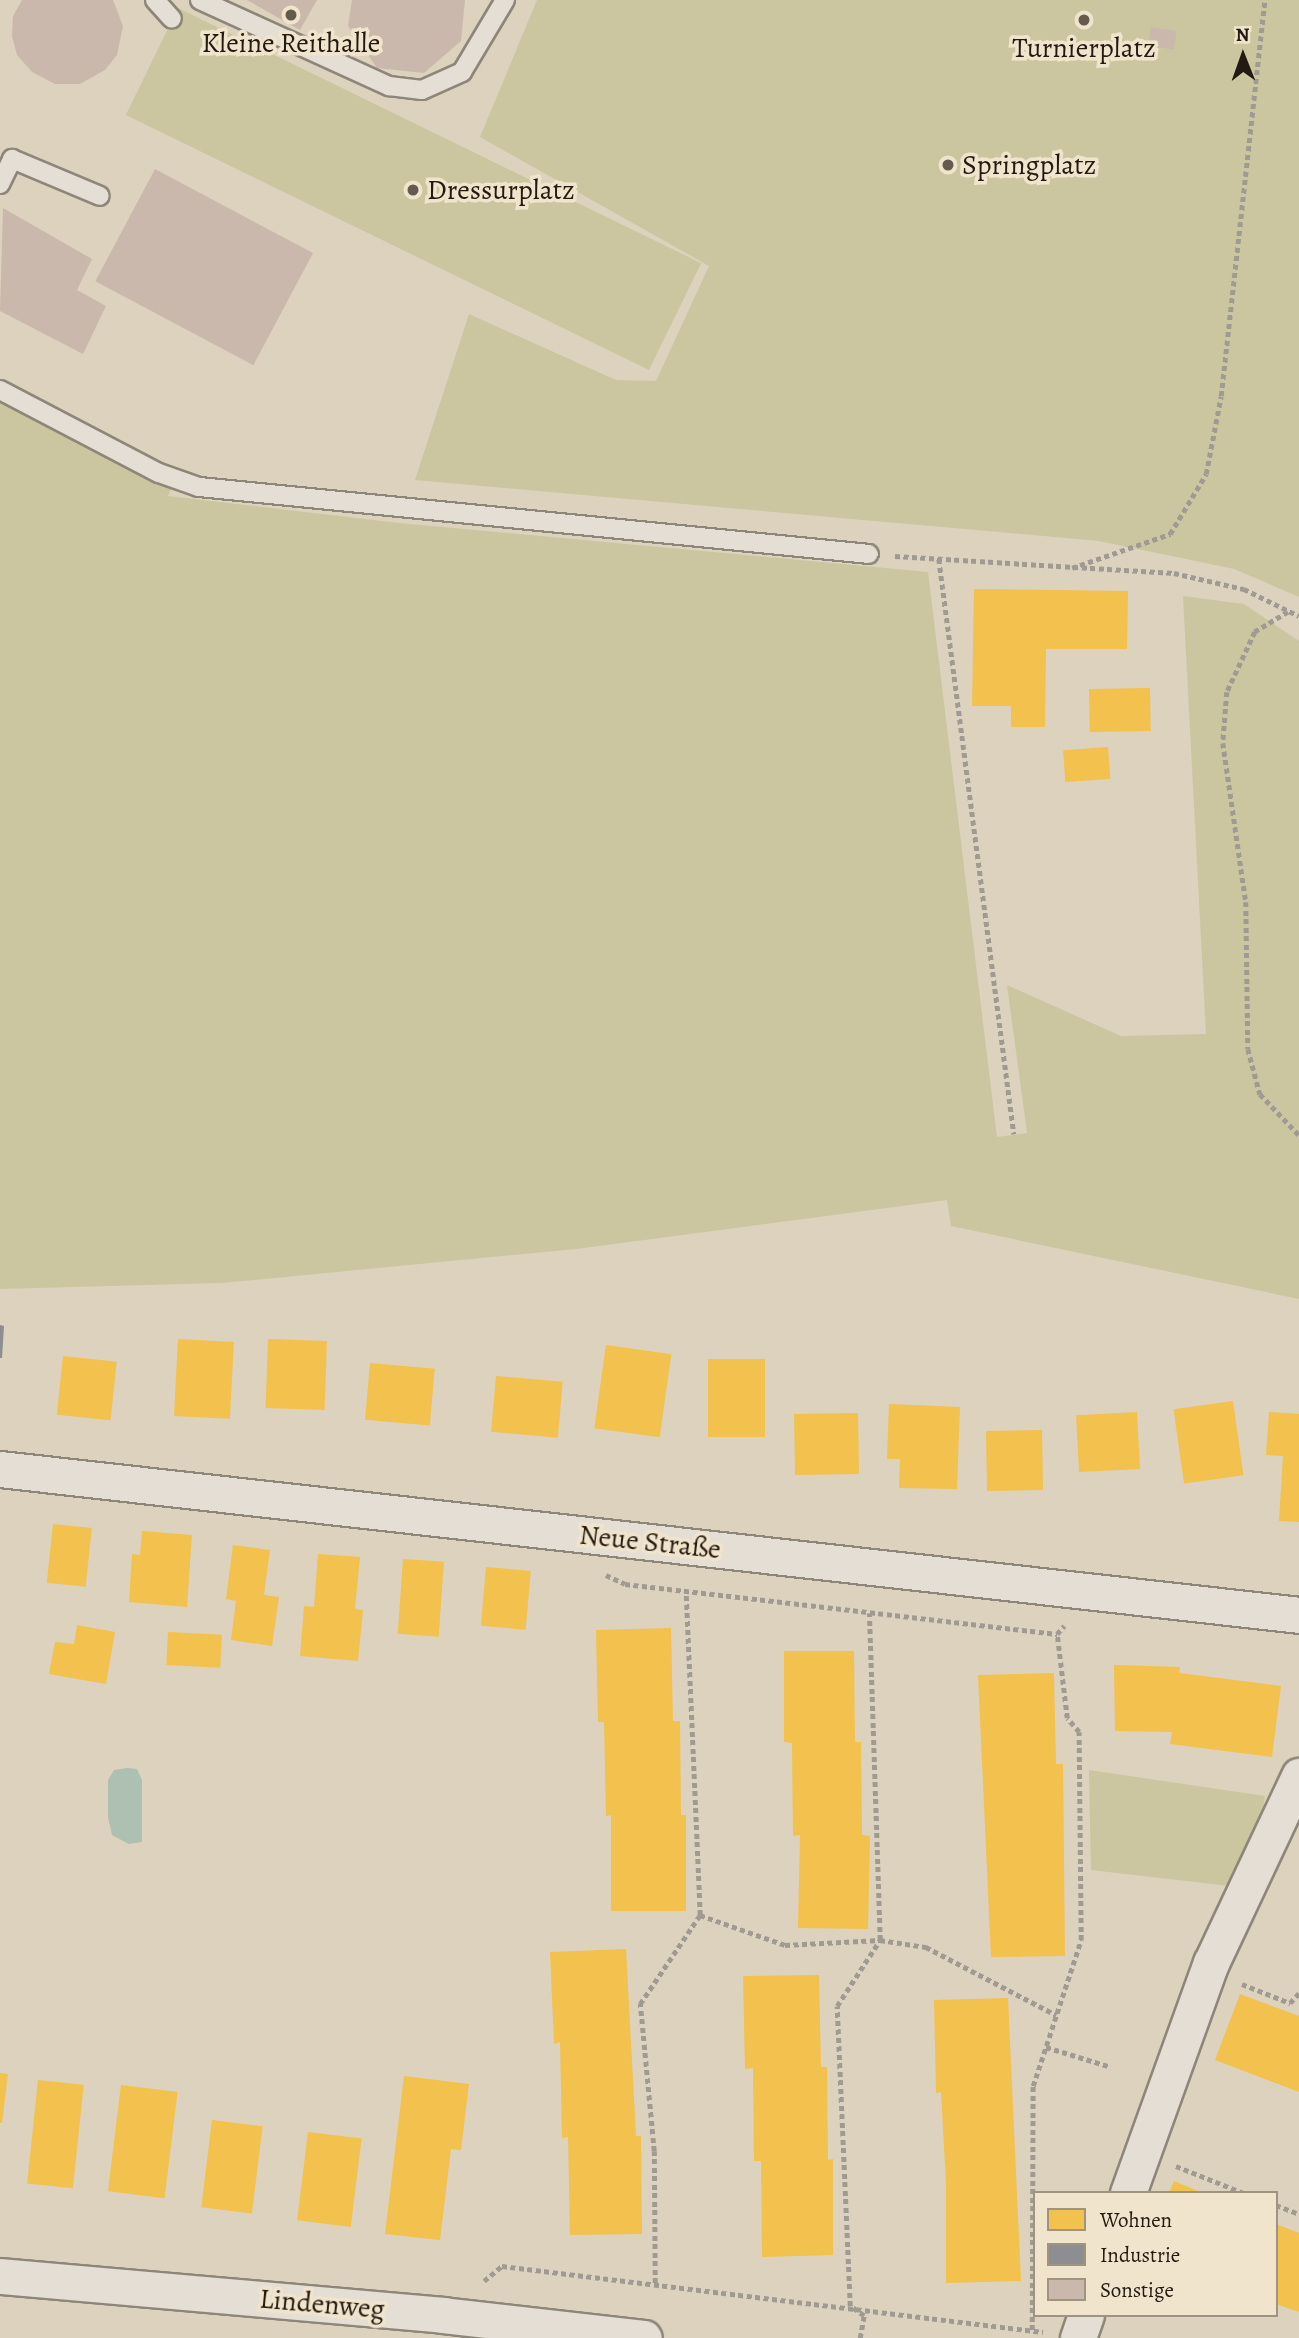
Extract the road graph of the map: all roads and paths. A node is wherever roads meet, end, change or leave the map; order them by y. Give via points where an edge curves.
1 (155, 0) edge
2 (200, 0) edge
3 (505, 0) edge
4 (1265, 0) edge
5 (172, 19) dead end
6 (0, 184) edge
7 (100, 197) dead end
8 (0, 390) edge
9 (869, 554) joint
10 (939, 559) junction
11 (1072, 568) junction
12 (1288, 612) junction
13 (1299, 616) edge
14 (1014, 1134) dead end
15 (1299, 1135) edge
16 (0, 1469) edge
17 (562, 1532) junction
18 (686, 1591) junction
19 (1096, 1592) junction
20 (869, 1613) junction
21 (1299, 1615) edge
22 (1057, 1634) junction
23 (1299, 1776) edge
24 (700, 1915) junction
25 (880, 1940) junction
26 (1208, 1972) junction
27 (1299, 1993) edge
28 (1056, 2015) junction
29 (1046, 2047) junction
30 (1111, 2067) dead end
31 (1142, 2153) junction
32 (1129, 2191) edge
33 (1239, 2191) edge
34 (1278, 2206) edge
35 (1299, 2214) edge
36 (0, 2276) edge
37 (655, 2283) junction
38 (850, 2306) junction
39 (443, 2315) junction
40 (1032, 2330) junction
41 (1081, 2330) edge
42 (531, 2332) edge
43 (644, 2338) edge
44 (860, 2338) edge

1 - 5 lane
2 - 3 lane via 390,86 422,90 462,72
4 - 11 path via 1221,396 1206,474 1170,534
6 - 7 lane via 12,159
8 - 9 lane via 159,473 199,487
9 - 10 path
10 - 11 path
10 - 14 path
11 - 12 path via 1174,573 1244,589
12 - 13 path
12 - 15 path via 1255,632 1227,691 1223,743 1246,902 1248,1049 1260,1094
16 - 17 street, Neue Straße
17 - 18 path via 608,1578
17 - 19 street, Neue Straße
18 - 20 path
18 - 24 path
19 - 21 street, Neue Straße
19 - 22 path
20 - 22 path
20 - 25 path
22 - 28 path via 1067,1718 1079,1732 1081,1940
23 - 26 street
24 - 25 path via 785,1945
24 - 37 path via 640,2004 654,2151
25 - 28 path via 926,1947
25 - 38 path via 837,2006
26 - 27 path via 1290,2003
26 - 31 street
28 - 29 path
29 - 30 path
29 - 40 path via 1033,2086
31 - 32 street
31 - 33 path
34 - 35 path
36 - 39 street, Lindenweg
37 - 38 path
37 - 39 path via 502,2266
38 - 40 path
38 - 44 path via 864,2316
39 - 42 street, Lindenweg
40 - 41 path
42 - 43 street, Lindenweg

